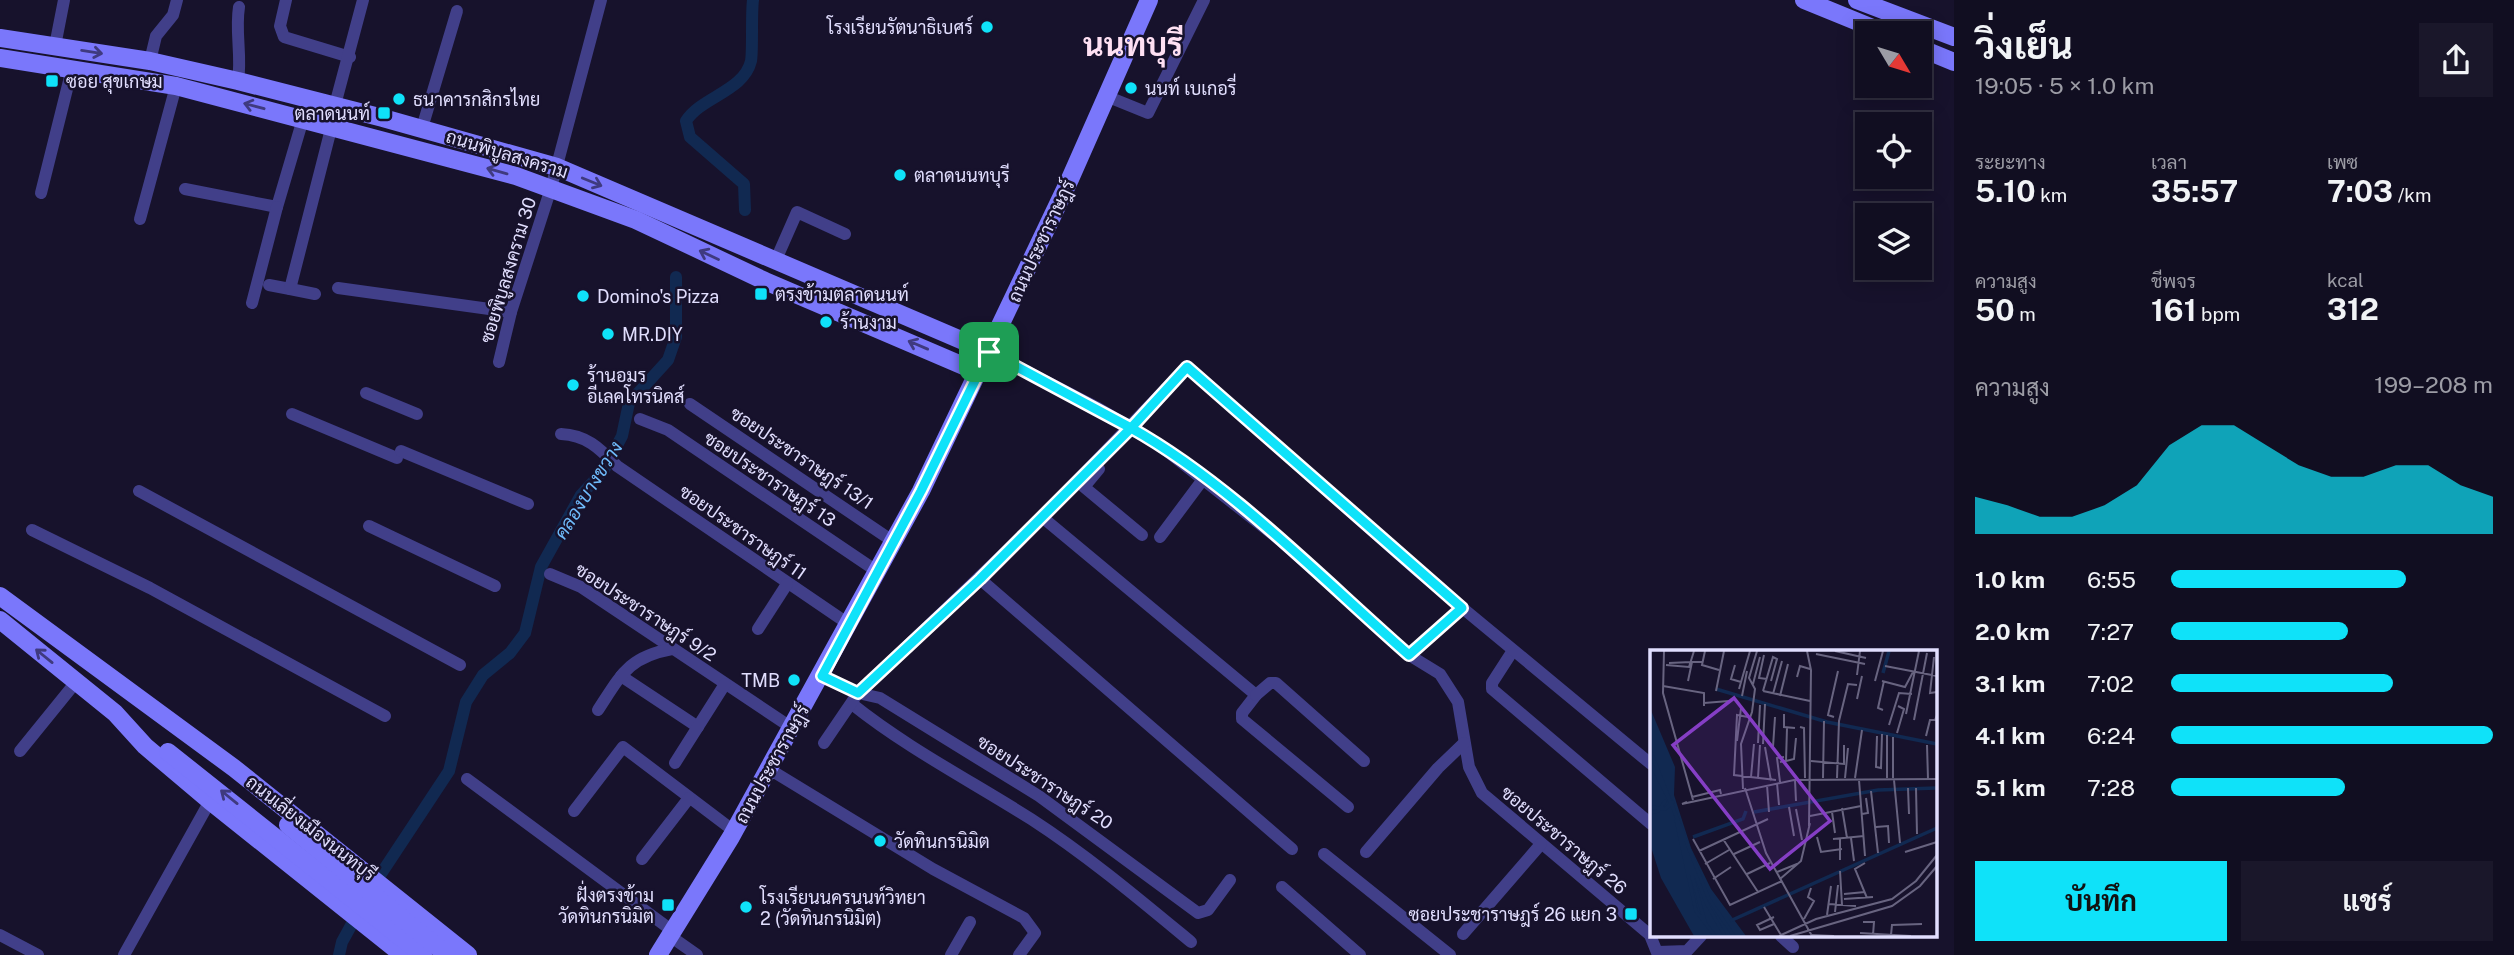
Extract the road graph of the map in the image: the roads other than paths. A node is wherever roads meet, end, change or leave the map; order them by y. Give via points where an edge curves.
1 (64, 0) edge
2 (177, 0) edge
3 (286, 0) edge
4 (363, 0) edge
5 (601, 0) edge
6 (1151, 0) edge
7 (1204, 0) edge
8 (1804, 0) edge
9 (1857, 0) edge
10 (239, 7) dead end
11 (457, 10) dead end
12 (1856, 21) edge
13 (1954, 37) edge
14 (0, 38) edge
15 (54, 46) junction
16 (1932, 53) edge
17 (350, 57) junction
18 (0, 58) edge
19 (150, 61) junction
20 (1954, 62) edge
21 (72, 69) junction
22 (238, 81) junction
23 (176, 86) junction
24 (1106, 96) junction
25 (335, 104) junction
26 (303, 119) junction
27 (332, 125) junction
28 (422, 128) junction
29 (557, 167) junction
30 (551, 188) junction
31 (185, 189) dead end
32 (41, 193) dead end
33 (277, 207) junction
34 (140, 219) dead end
35 (845, 234) dead end
36 (775, 262) junction
37 (270, 285) dead end
38 (338, 288) dead end
39 (290, 289) junction
40 (315, 295) dead end
41 (252, 303) dead end
42 (511, 312) junction
43 (989, 352) junction
44 (499, 362) dead end
45 (980, 373) junction
46 (366, 393) dead end
47 (690, 404) dead end
48 (292, 414) dead end
49 (417, 414) dead end
50 (640, 419) dead end
51 (1131, 428) junction
52 (561, 434) dead end
53 (1110, 455) dead end
54 (1093, 470) junction
55 (1204, 478) junction
56 (139, 491) dead end
57 (528, 504) dead end
58 (1042, 517) junction
59 (369, 526) dead end
60 (32, 530) dead end
61 (1142, 535) dead end
62 (1160, 537) dead end
63 (894, 542) junction
64 (878, 572) junction
65 (550, 574) dead end
66 (980, 579) junction
67 (787, 584) junction
68 (495, 586) dead end
69 (0, 596) edge
70 (1462, 608) junction
71 (0, 620) edge
72 (850, 625) junction
73 (758, 629) dead end
74 (672, 649) junction
75 (1513, 652) junction
76 (1409, 655) junction
77 (460, 665) dead end
78 (621, 676) junction
79 (822, 676) junction
80 (76, 682) junction
81 (725, 684) junction
82 (1256, 695) junction
83 (855, 699) junction
84 (149, 708) junction
85 (598, 710) dead end
86 (115, 713) junction
87 (385, 716) dead end
88 (698, 727) junction
89 (792, 728) junction
90 (824, 743) dead end
91 (1464, 743) junction
92 (20, 751) dead end
93 (1364, 761) dead end
94 (675, 762) dead end
95 (1650, 763) edge
96 (769, 769) junction
97 (467, 779) dead end
98 (689, 797) junction
99 (210, 801) junction
100 (1348, 807) dead end
101 (574, 811) dead end
102 (1650, 823) edge
103 (734, 831) junction
104 (1541, 844) junction
105 (1292, 849) dead end
106 (1366, 852) dead end
107 (1324, 853) dead end
108 (642, 859) dead end
109 (1230, 880) dead end
110 (1282, 887) dead end
111 (343, 889) junction
112 (970, 922) dead end
113 (672, 934) junction
114 (1463, 934) dead end
115 (0, 935) edge
116 (1650, 935) edge
117 (1651, 937) edge
118 (1700, 937) edge
119 (1782, 937) edge
120 (1191, 942) dead end
121 (1793, 947) dead end
122 (1658, 953) edge
123 (38, 955) edge
124 (124, 955) edge
125 (403, 955) edge
126 (423, 955) edge
127 (447, 955) edge
128 (468, 955) edge
129 (658, 955) edge
130 (697, 955) edge
131 (951, 955) edge
132 (1019, 955) edge
133 (1360, 955) edge
134 (1450, 955) edge

1 - 15 street
2 - 19 street via 173,15 156,36
3 - 17 street via 281,26 284,37
4 - 17 street
5 - 29 street, ซอยพิบูลสงคราม 30
6 - 24 main road, ถนนประชาราษฎร์
7 - 24 street via 1148,113
8 - 12 main road
9 - 13 main road
10 - 22 street
11 - 28 street
14 - 15 main road, ถนนพิบูลสงคราม
15 -> 19 main road, ถนนพิบูลสงคราม
16 - 20 main road
17 - 25 street
18 - 21 main road, ถนนพิบูลสงคราม
19 - 22 main road, ถนนพิบูลสงคราม
21 - 23 main road, ถนนพิบูลสงคราม
21 - 32 street
22 - 25 main road, ถนนพิบูลสงคราม
26 -> 23 main road, ถนนพิบูลสงคราม
23 - 34 street
24 - 43 main road, ถนนประชาราษฎร์
25 - 28 main road, ถนนพิบูลสงคราม
26 - 27 main road, ถนนพิบูลสงคราม
26 - 33 street
30 -> 27 main road, ถนนพิบูลสงคราม
27 - 39 street
28 - 29 main road, ถนนพิบูลสงคราม
29 - 30 street, ซอยพิบูลสงคราม 30
29 -> 36 main road, ถนนพิบูลสงคราม
30 - 42 street, ซอยพิบูลสงคราม 30
45 -> 30 main road, ถนนพิบูลสงคราม via 636,220
31 - 33 street
33 - 41 street
35 - 36 street via 797,212
36 - 43 main road, ถนนพิบูลสงคราม
37 - 39 street
38 - 42 street
39 - 40 street
42 - 44 street, ซอยพิบูลสงคราม 30
43 - 45 main road, ถนนประชาราษฎร์
43 - 51 street, ซอยประชาราษฎร์ 26
45 - 63 main road, ถนนประชาราษฎร์
46 - 49 street
47 - 63 street, ซอยประชาราษฎร์ 13/1
48 - 57 street
50 - 64 street, ซอยประชาราษฎร์ 13 via 668,430
51 - 54 street
51 - 55 street, ซอยประชาราษฎร์ 26
51 - 70 street via 1187,367
52 - 67 street, ซอยประชาราษฎร์ 11 via 578,434
53 - 54 street
54 - 58 street
54 - 61 street via 1084,487
55 - 62 street
55 - 76 street, ซอยประชาราษฎร์ 26
56 - 77 street
58 - 66 street
58 - 82 street
59 - 68 street
60 - 87 street via 150,587
63 - 64 main road, ถนนประชาราษฎร์
64 - 72 main road, ถนนประชาราษฎร์
65 - 74 street, ซอยประชาราษฎร์ 9/2 via 581,587
66 - 83 street
66 - 105 street
67 - 72 street, ซอยประชาราษฎร์ 11
67 - 73 street
69 - 84 main road, ถนนเลี่ยงเมืองนนทบุรี
70 - 75 street
70 - 76 street
80 -> 71 main road, ถนนเลี่ยงเมืองนนทบุรี
72 - 79 main road, ถนนประชาราษฎร์
74 - 78 street via 632,662
74 - 81 street, ซอยประชาราษฎร์ 9/2
75 - 95 street
75 - 102 street via 1492,689
76 - 91 street, ซอยประชาราษฎร์ 26 via 1449,685 1458,702
78 - 85 street
78 - 88 street
79 - 83 street, ซอยประชาราษฎร์ 20
79 - 89 main road, ถนนประชาราษฎร์
80 - 86 main road, ถนนเลี่ยงเมืองนนทบุรี
80 - 92 street
81 - 88 street
81 - 89 street, ซอยประชาราษฎร์ 9/2
82 - 93 street via 1276,682
82 - 100 street via 1242,719
83 - 90 street
83 - 109 street, ซอยประชาราษฎร์ 20 via 880,698 1039,796 1198,913 1208,910
83 - 120 street via 884,730 1084,855
84 - 111 main road, ถนนเลี่ยงเมืองนนทบุรี
84 - 128 main road, ถนนเลี่ยงเมืองนนทบุรี via 368,872
86 - 99 main road, ถนนเลี่ยงเมืองนนทบุรี via 145,746
111 -> 86 main road, ถนนเลี่ยงเมืองนนทบุรี
88 - 94 street
89 - 96 main road, ถนนประชาราษฎร์
91 - 104 street, ซอยประชาราษฎร์ 26 via 1482,793
91 - 106 street
96 - 103 main road, ถนนประชาราษฎร์
96 - 132 street via 933,869 1024,918 1035,933
97 - 113 street
98 - 101 street via 623,747
98 - 103 street
98 - 108 street
99 - 111 main road, ถนนเลี่ยงเมืองนนทบุรี
99 - 124 street
103 - 113 main road, ถนนประชาราษฎร์
104 - 114 street
104 - 116 street, ซอยประชาราษฎร์ 26
107 - 134 street
110 - 133 street
111 - 125 main road, ถนนเลี่ยงเมืองนนทบุรี via 366,924
111 - 126 main road, ถนนเลี่ยงเมืองนนทบุรี
111 - 127 main road, ถนนเลี่ยงเมืองนนทบุรี
112 - 131 street
113 - 129 main road, ถนนประชาราษฎร์
113 - 130 street
115 - 123 street
117 - 122 street, ซอยประชาราษฎร์ 26
118 - 122 street via 1687,951
119 - 121 street

